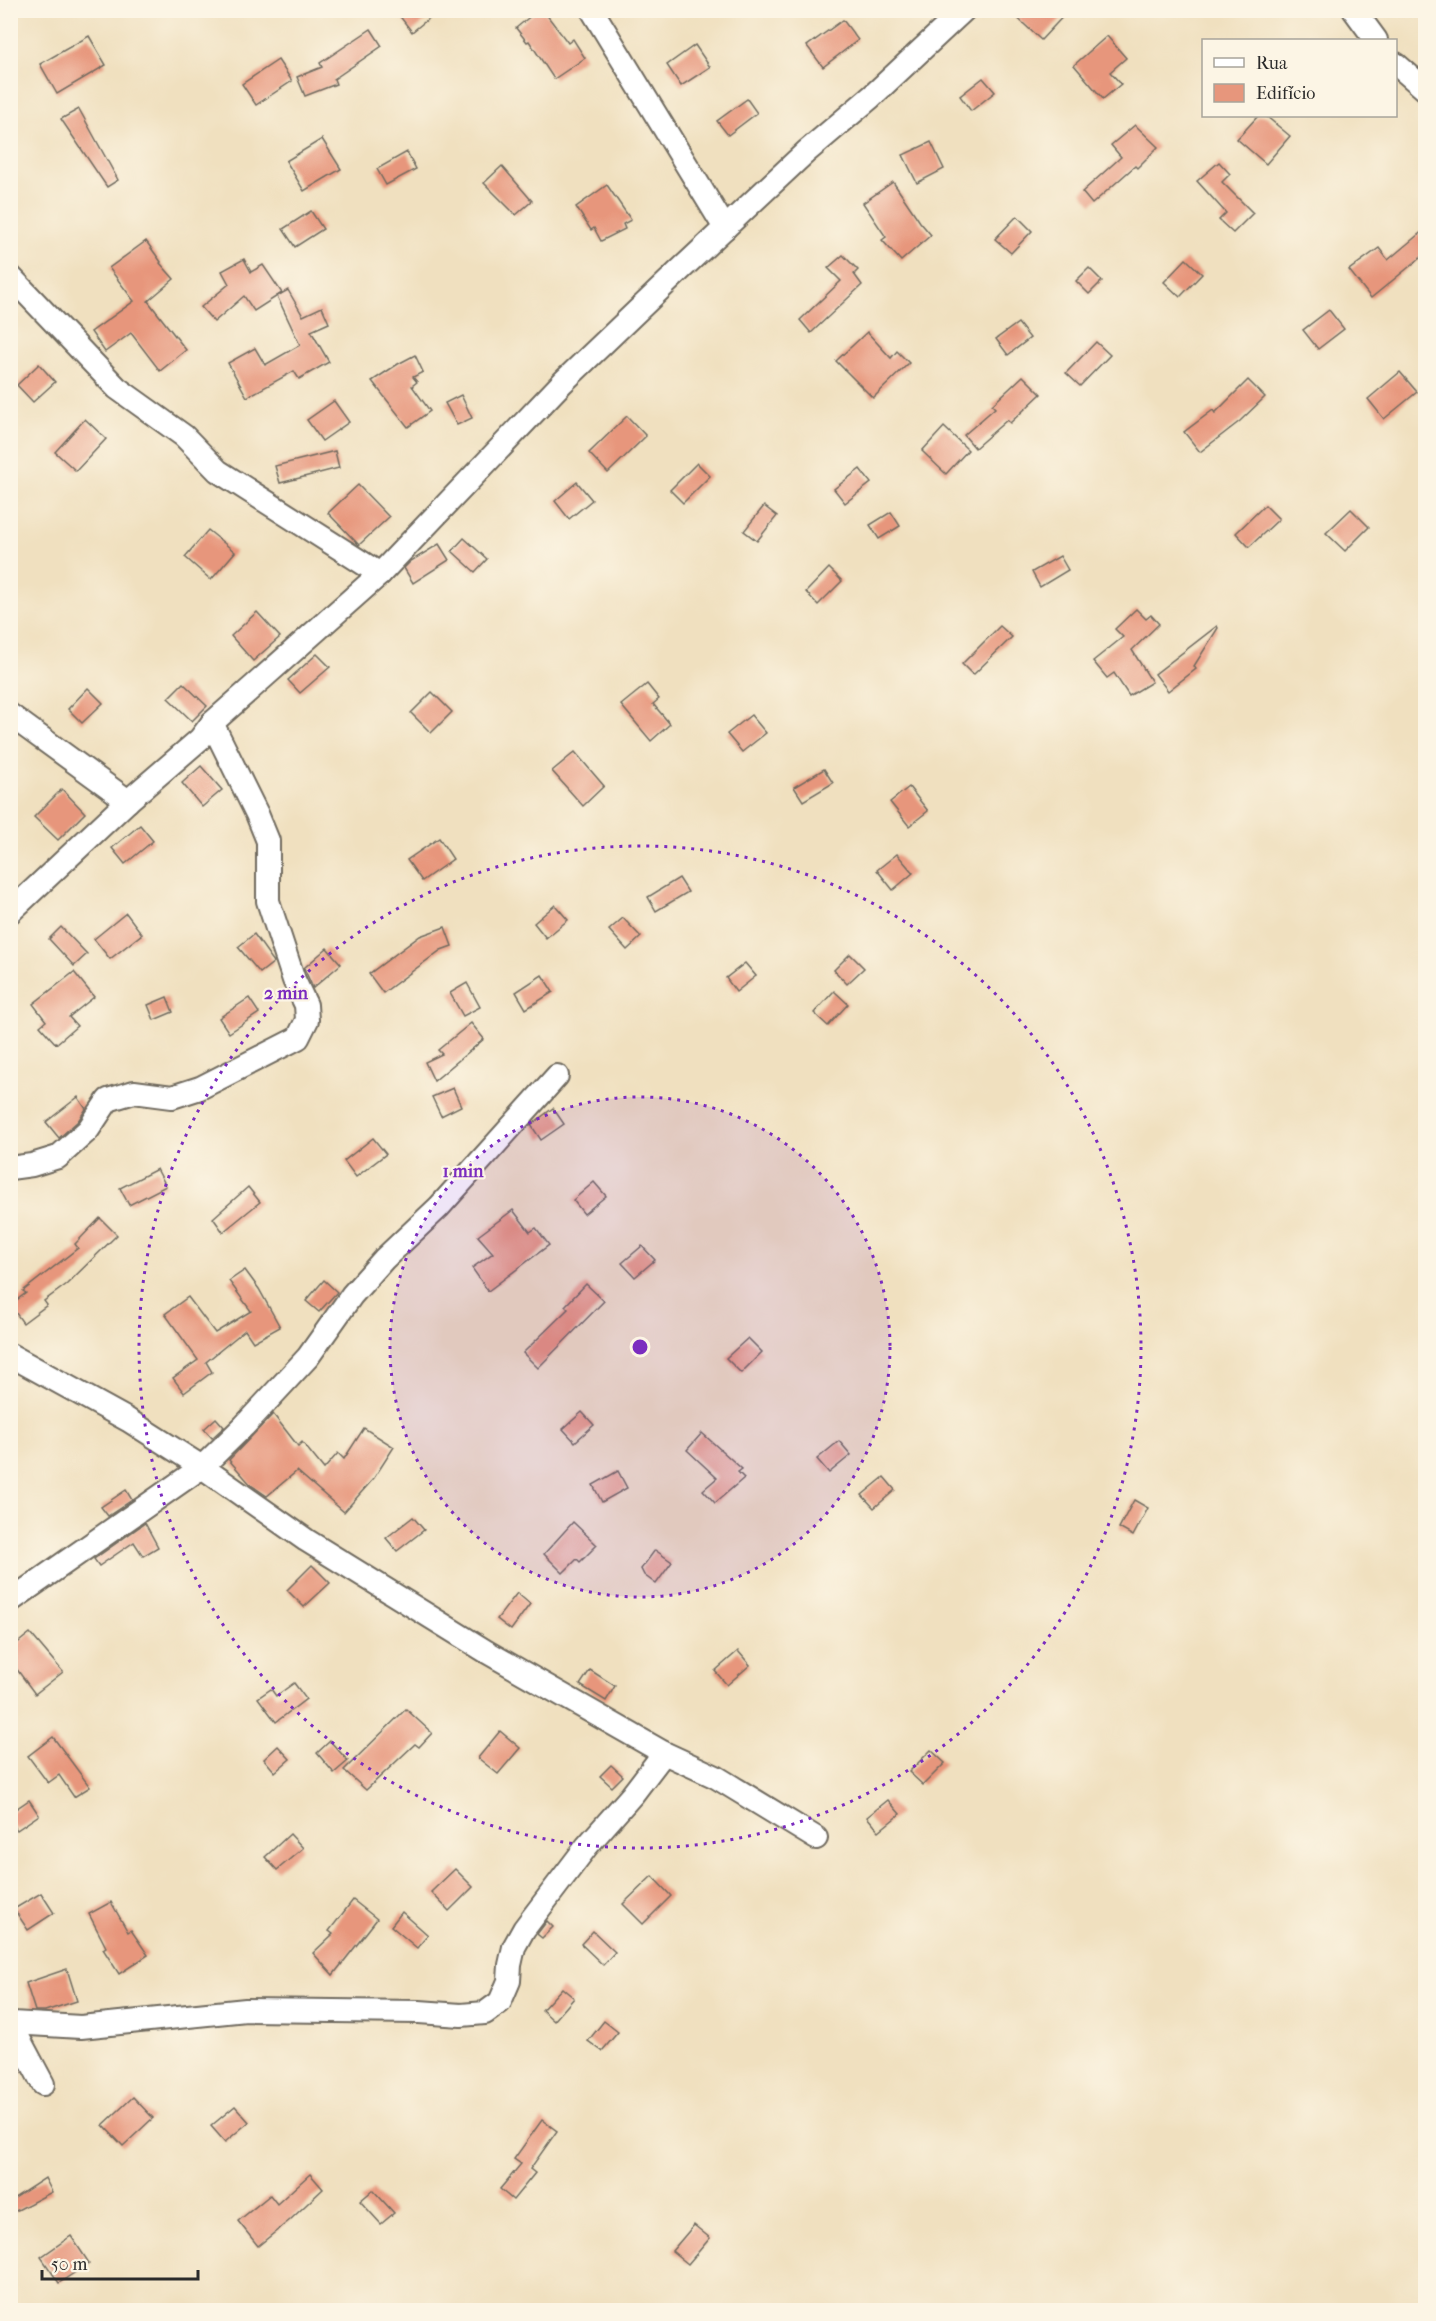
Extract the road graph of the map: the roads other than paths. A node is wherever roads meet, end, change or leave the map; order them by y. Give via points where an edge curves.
1 (592, 10) edge
2 (964, 10) edge
3 (1354, 10) edge
4 (1375, 39) edge
5 (1397, 66) edge
6 (1425, 90) edge
7 (725, 228) junction
8 (10, 276) edge
9 (380, 574) junction
10 (10, 715) edge
11 (212, 723) junction
12 (128, 801) junction
13 (10, 912) edge
14 (557, 1076) dead end
15 (10, 1168) edge
16 (10, 1355) edge
17 (202, 1467) junction
18 (10, 1601) edge
19 (664, 1753) junction
20 (816, 1838) dead end
21 (11, 2023) edge
22 (43, 2084) dead end

1 - 7 street
2 - 7 street
3 - 4 street
5 - 6 street
7 - 9 street via 563,382
8 - 9 street via 117,388 184,436 218,471
9 - 11 street
10 - 12 street
11 - 12 street via 200,739
11 - 15 street via 268,842 268,901 306,1005 307,1020 298,1038 200,1088 172,1097 134,1092 108,1100 88,1130 58,1157
12 - 13 street
14 - 17 street via 439,1207 384,1259 352,1295 308,1357
16 - 17 street via 128,1420
17 - 18 street
17 - 19 street via 306,1540 487,1652
19 - 20 street via 716,1777
19 - 21 street via 524,1929 514,1947 509,1981 500,2002 485,2013 246,2010 81,2026
21 - 22 street

